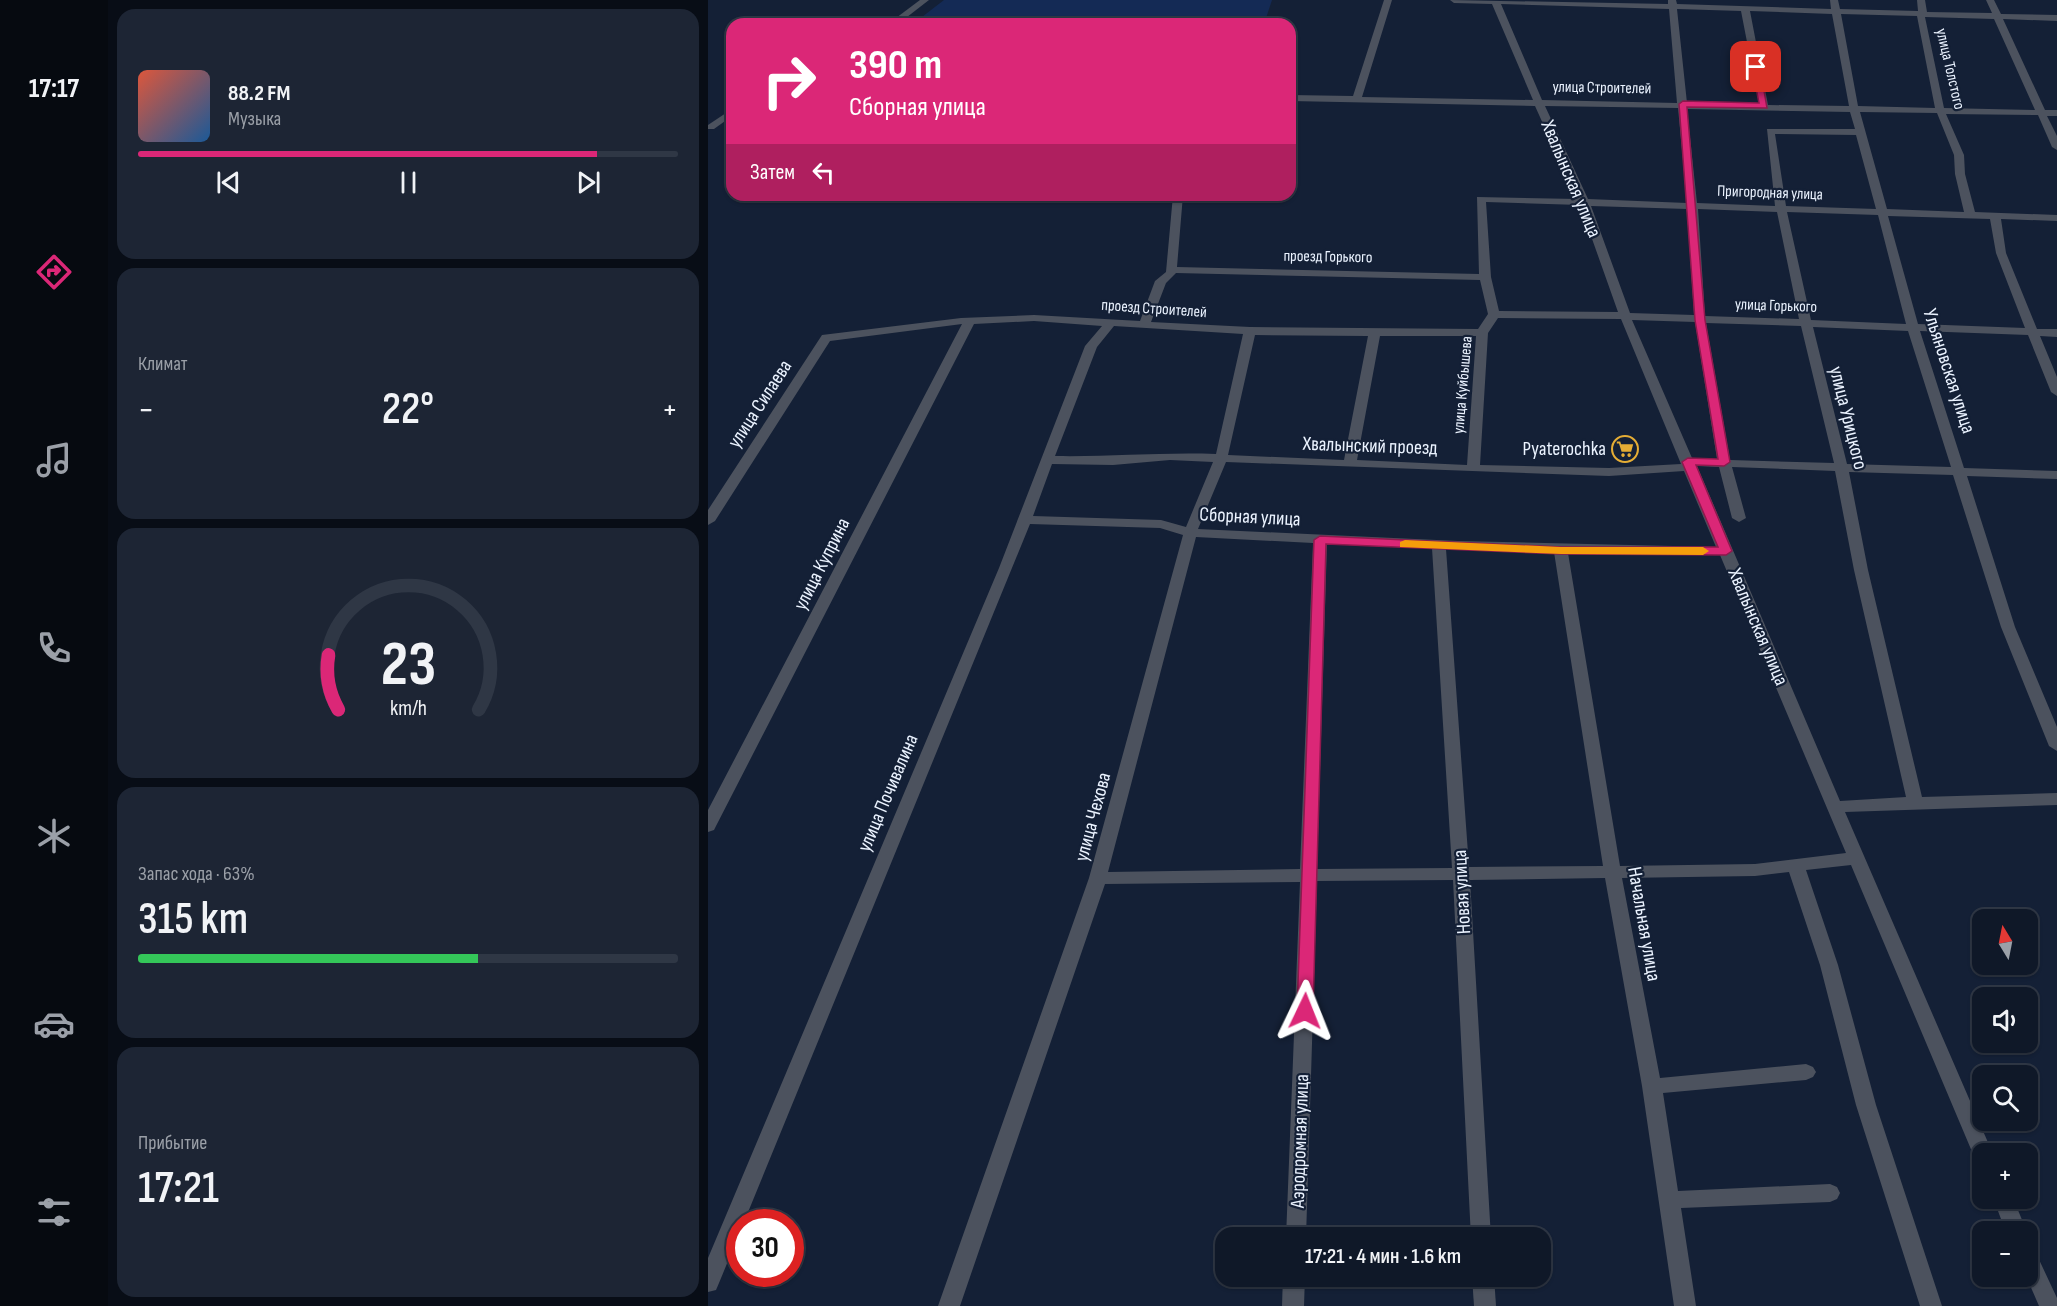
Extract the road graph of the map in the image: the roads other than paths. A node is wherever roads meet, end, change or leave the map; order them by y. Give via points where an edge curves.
1 (925, 0) edge
2 (1388, 0) edge
3 (1454, 0) edge
4 (1921, 0) edge
5 (1990, 0) edge
6 (1495, 1) edge
7 (1672, 3) edge
8 (1836, 5) edge
9 (1745, 8) junction
10 (1923, 13) junction
11 (1998, 15) junction
12 (900, 18) edge
13 (2057, 18) edge
14 (1296, 98) edge
15 (1357, 98) junction
16 (1538, 101) junction
17 (1683, 104) junction
18 (1764, 106) junction
19 (1854, 108) junction
20 (1940, 110) junction
21 (2042, 113) junction
22 (2057, 113) edge
23 (726, 116) edge
24 (709, 126) edge
25 (726, 127) edge
26 (1862, 132) junction
27 (2057, 147) edge
28 (1481, 199) joint
29 (1178, 201) edge
30 (1584, 202) junction
31 (1692, 204) junction
32 (1781, 208) junction
33 (1884, 213) junction
34 (1970, 215) junction
35 (1995, 216) junction
36 (2057, 218) edge
37 (1172, 270) junction
38 (1485, 277) junction
39 (1494, 314) junction
40 (1625, 316) junction
41 (1700, 320) junction
42 (970, 321) junction
43 (1111, 322) junction
44 (1806, 324) junction
45 (1144, 326) junction
46 (1913, 327) junction
47 (1250, 331) junction
48 (1375, 332) junction
49 (2033, 332) junction
50 (1482, 333) junction
51 (2057, 333) edge
52 (826, 338) joint
53 (2057, 392) edge
54 (1221, 459) junction
55 (1048, 460) junction
56 (1724, 462) junction
57 (1350, 464) junction
58 (1689, 464) junction
59 (1841, 466) junction
60 (1473, 469) junction
61 (1960, 471) junction
62 (2057, 475) edge
63 (1739, 518) dead end
64 (1025, 520) junction
65 (708, 521) edge
66 (1190, 533) junction
67 (1320, 540) junction
68 (1439, 546) junction
69 (1561, 550) junction
70 (1726, 551) junction
71 (2057, 746) edge
72 (2057, 799) edge
73 (1915, 802) junction
74 (1834, 807) junction
75 (708, 826) edge
76 (1855, 858) junction
77 (1796, 867) junction
78 (1611, 871) junction
79 (1461, 872) junction
80 (1310, 875) junction
81 (1098, 878) junction
82 (1806, 1072) dead end
83 (1652, 1086) junction
84 (1978, 1143) edge
85 (1830, 1193) dead end
86 (1668, 1200) junction
87 (1296, 1227) edge
88 (1480, 1227) edge
89 (2038, 1279) edge
90 (708, 1283) edge
91 (1294, 1287) edge
92 (1484, 1287) edge
93 (949, 1306) edge
94 (1293, 1306) edge
95 (1485, 1306) edge
96 (1685, 1306) edge
97 (1931, 1306) edge
98 (2050, 1306) edge

1 - 12 street
2 - 15 street
3 - 6 street
4 - 10 street, улица Толстого
5 - 11 street
6 - 7 street
6 - 16 street, Хвалынская улица
7 - 9 street
7 - 17 street
8 - 9 street
8 - 10 street
8 - 19 street, Ульяновская улица
9 - 18 street
10 - 11 street
10 - 20 street, улица Толстого
11 - 13 street
11 - 21 street
14 - 15 street, улица Строителей
15 - 16 street, улица Строителей
16 - 17 street, улица Строителей
16 - 30 street, Хвалынская улица
17 - 18 street, улица Строителей
17 - 31 street
18 - 19 street, улица Строителей
19 - 20 street, улица Строителей
19 - 26 street, Ульяновская улица
20 - 21 street, улица Строителей
20 - 34 street, улица Толстого via 1959,155
21 - 22 street, улица Строителей
21 - 27 street
23 - 24 street
24 - 25 street
26 - 32 street, улица Урицкого via 1770,131
26 - 33 street, Ульяновская улица
28 - 30 street, Пригородная улица
28 - 38 street, улица Куйбышева
29 - 37 street
30 - 31 street, Пригородная улица
30 - 40 street, Хвалынская улица
31 - 32 street, Пригородная улица
31 - 41 street
32 - 33 street, Пригородная улица
32 - 44 street, улица Урицкого
33 - 34 street, Пригородная улица
33 - 46 street, Ульяновская улица
34 - 35 street, Пригородная улица
35 - 36 street, Пригородная улица
35 - 49 street via 2001,253
37 - 38 street, проезд Горького
37 - 45 street via 1161,281
38 - 39 street, улица Куйбышева
39 - 40 street, улица Горького
39 - 50 street, улица Куйбышева
40 - 41 street, улица Горького
40 - 58 street, Хвалынская улица
41 - 44 street, улица Горького
41 - 56 street
42 - 43 street, проезд Строителей via 1034,318
42 - 52 street, проезд Строителей
42 - 75 street, улица Куприна
43 - 45 street, проезд Строителей
43 - 55 street, улица Почивалина via 1091,346
44 - 46 street, улица Горького
44 - 59 street, улица Урицкого
45 - 47 street, проезд Строителей
46 - 49 street, улица Горького
46 - 61 street, Ульяновская улица
47 - 48 street, проезд Строителей
47 - 54 street, улица Чехова
48 - 50 street, проезд Строителей
48 - 57 street
49 - 51 street, улица Горького
49 - 53 street
50 - 60 street, улица Куйбышева
52 - 65 street, улица Силаева
54 - 55 street, Хвалынский проезд via 1170,456 1113,461
54 - 57 street, Хвалынский проезд
54 - 66 street, улица Чехова
55 - 64 street, улица Почивалина
56 - 58 street, Хвалынский проезд
56 - 59 street, Хвалынский проезд
56 - 63 street
57 - 60 street, Хвалынский проезд
58 - 60 street, Хвалынский проезд via 1608,472
58 - 70 street, Хвалынская улица
59 - 61 street, Хвалынский проезд
59 - 73 street, улица Урицкого
61 - 62 street, Хвалынский проезд
61 - 71 street, Ульяновская улица via 2008,627
64 - 66 street, Сборная улица via 1161,525
64 - 90 street, улица Почивалина
66 - 67 street, Сборная улица
66 - 81 street, улица Чехова
67 - 68 street, Сборная улица
67 - 80 street, Аэродромная улица
68 - 69 street, Сборная улица
68 - 79 street, Новая улица
69 - 70 street, Сборная улица
69 - 78 street, Начальная улица
70 - 74 street, Хвалынская улица
72 - 73 street
73 - 74 street
74 - 76 street, Хвалынская улица
76 - 77 street
76 - 84 street, Хвалынская улица
77 - 78 street
77 - 97 street via 1829,965 1866,1105
78 - 79 street
78 - 83 street, Начальная улица
79 - 80 street
79 - 88 street, Новая улица
80 - 81 street
80 - 87 street, Аэродромная улица
81 - 93 street, улица Чехова
82 - 83 street
83 - 86 street, Начальная улица
85 - 86 street
86 - 96 street, Начальная улица
89 - 98 street
91 - 94 street
92 - 95 street

